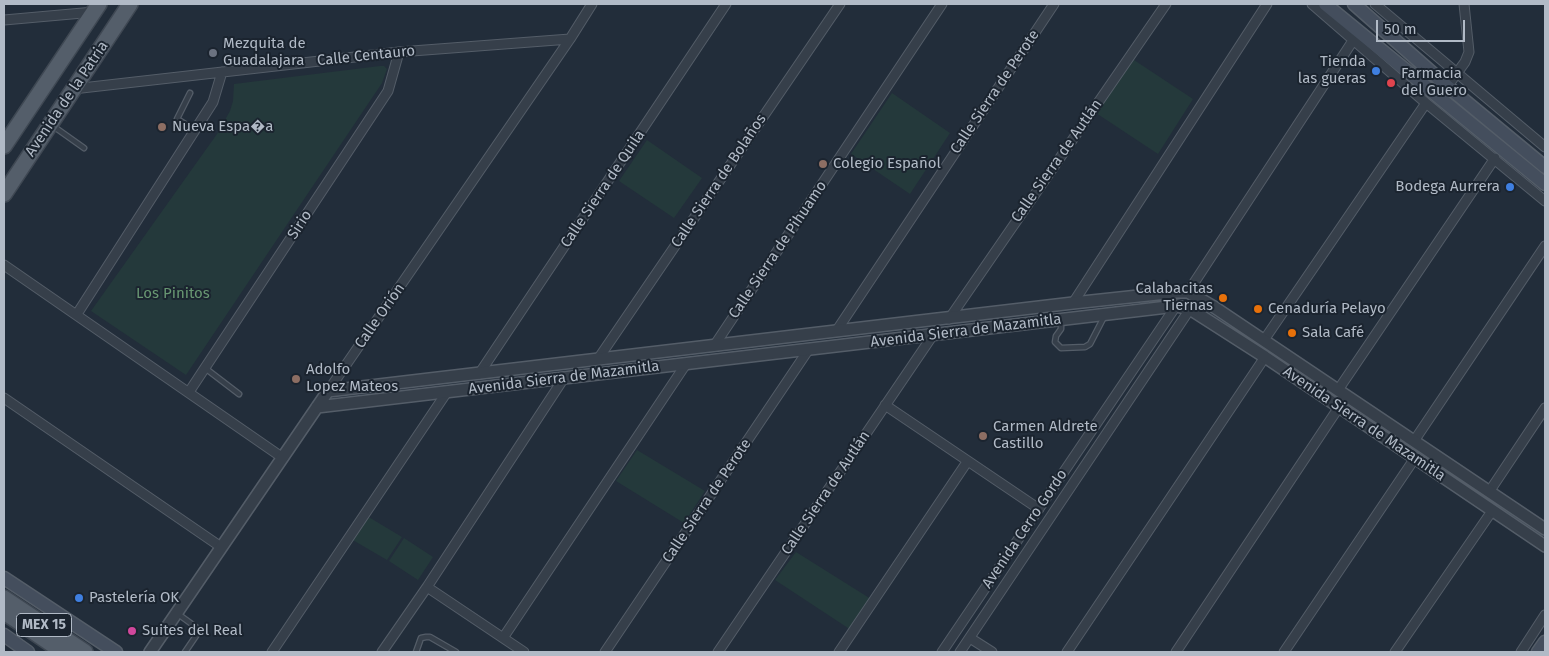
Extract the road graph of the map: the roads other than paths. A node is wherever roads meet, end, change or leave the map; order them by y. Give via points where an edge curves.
1 (130, 4) edge
2 (592, 4) edge
3 (726, 4) edge
4 (840, 4) edge
5 (942, 4) edge
6 (1054, 4) edge
7 (1166, 4) edge
8 (1267, 4) edge
9 (1354, 4) edge
10 (1375, 4) edge
11 (1464, 4) edge
12 (1320, 5) edge
13 (97, 8) edge
14 (4, 20) edge
15 (570, 39) junction
16 (1354, 39) junction
17 (399, 52) junction
18 (222, 72) junction
19 (1458, 74) junction
20 (73, 89) junction
21 (1443, 91) junction
22 (190, 93) dead end
23 (1426, 103) junction
24 (49, 124) junction
25 (195, 130) junction
26 (4, 146) edge
27 (84, 148) dead end
28 (1545, 148) edge
29 (1495, 158) junction
30 (1542, 164) edge
31 (1529, 179) junction
32 (1545, 184) edge
33 (4, 194) edge
34 (1545, 201) edge
35 (1545, 246) edge
36 (4, 265) edge
37 (1188, 292) junction
38 (1118, 299) junction
39 (1073, 303) junction
40 (1176, 306) junction
41 (1190, 309) junction
42 (1120, 313) junction
43 (76, 314) junction
44 (1105, 314) junction
45 (949, 319) junction
46 (1060, 320) junction
47 (837, 330) junction
48 (933, 335) junction
49 (778, 338) junction
50 (1264, 340) junction
51 (714, 346) junction
52 (809, 349) junction
53 (780, 353) junction
54 (1264, 357) junction
55 (598, 359) junction
56 (1296, 362) junction
57 (686, 364) junction
58 (205, 368) junction
59 (523, 369) junction
60 (1288, 373) junction
61 (479, 374) junction
62 (564, 378) junction
63 (524, 383) junction
64 (1338, 390) junction
65 (328, 391) junction
66 (189, 392) junction
67 (448, 392) junction
68 (239, 394) dead end
69 (4, 398) edge
70 (885, 406) junction
71 (317, 407) junction
72 (1339, 408) junction
73 (1545, 408) edge
74 (1104, 412) junction
75 (1116, 420) junction
76 (1414, 441) junction
77 (283, 458) junction
78 (1415, 458) junction
79 (968, 462) junction
80 (1489, 492) junction
81 (1039, 509) junction
82 (1492, 511) junction
83 (1545, 529) edge
84 (1545, 546) edge
85 (221, 547) junction
86 (4, 578) edge
87 (427, 587) junction
88 (4, 598) edge
89 (4, 612) edge
90 (176, 613) junction
91 (1545, 615) edge
92 (4, 635) edge
93 (503, 638) junction
94 (970, 638) junction
95 (1545, 642) edge
96 (28, 652) edge
97 (63, 652) edge
98 (85, 652) edge
99 (116, 652) edge
100 (150, 652) edge
101 (185, 652) edge
102 (272, 652) edge
103 (382, 652) edge
104 (416, 652) edge
105 (456, 652) edge
106 (524, 652) edge
107 (605, 652) edge
108 (718, 652) edge
109 (839, 652) edge
110 (942, 652) edge
111 (960, 652) edge
112 (992, 652) edge
113 (1067, 652) edge
114 (1176, 652) edge
115 (1284, 652) edge
116 (1395, 652) edge
117 (1521, 652) edge
118 (1538, 652) edge

1 - 20 main road, Avenida de la Patria
2 - 15 street, Calle Orión
3 - 61 street, Calle Sierra de Quila
4 - 55 street, Calle Sierra de Bolaños
5 - 51 street, Calle Sierra de Pihuamo
6 - 47 street, Calle Sierra de Perote
7 - 45 street, Calle Sierra de Autlán
8 - 39 street
9 - 21 main road
10 - 19 street
11 - 19 street via 1468,52
12 - 16 street
12 - 21 main road
13 - 14 street
13 - 26 main road, Avenida de la Patria
15 - 17 street, Calle Centauro
15 - 65 street, Calle Orión
16 - 23 street
16 - 37 street
17 - 18 street, Calle Centauro
17 - 58 street, Sirio via 388,91
18 - 20 street, Calle Centauro
18 - 25 street via 213,102
19 - 21 street
19 - 28 street
20 - 24 main road, Avenida de la Patria
21 - 30 main road
21 - 31 main road
22 - 25 lane via 177,119
23 - 29 street
23 - 50 street
24 - 27 lane
24 - 33 main road, Avenida de la Patria
25 - 43 street
28 - 30 street
29 - 31 street
29 - 64 street
30 - 31 street
31 - 32 main road
31 - 34 street
35 - 76 street
36 - 43 street
37 - 38 street, Avenida Sierra de Mazamitla
37 - 50 street, Avenida Sierra de Mazamitla
38 - 39 street, Avenida Sierra de Mazamitla
38 - 42 street
39 - 45 street, Avenida Sierra de Mazamitla
40 - 41 street, Avenida Sierra de Mazamitla
40 - 42 street, Avenida Sierra de Mazamitla
40 - 74 street, Avenida Cerro Gordo
41 - 54 street, Avenida Sierra de Mazamitla
41 - 75 street, Avenida Cerro Gordo
42 - 44 street, Avenida Sierra de Mazamitla
43 - 66 street
44 - 46 street, Avenida Sierra de Mazamitla
44 - 46 lane via 1090,344 1085,347 1061,348 1055,342 1061,329
45 - 47 street, Avenida Sierra de Mazamitla
46 - 48 street, Avenida Sierra de Mazamitla
47 - 49 street, Avenida Sierra de Mazamitla
48 - 52 street, Avenida Sierra de Mazamitla
48 - 70 street, Calle Sierra de Autlán
49 - 51 street, Avenida Sierra de Mazamitla
49 - 53 street
50 - 56 street, Avenida Sierra de Mazamitla
51 - 55 street, Avenida Sierra de Mazamitla
52 - 53 street, Avenida Sierra de Mazamitla
52 - 107 street, Calle Sierra de Perote
53 - 57 street, Avenida Sierra de Mazamitla
54 - 60 street, Avenida Sierra de Mazamitla
54 - 113 street
55 - 59 street, Avenida Sierra de Mazamitla
56 - 60 street
56 - 64 street, Avenida Sierra de Mazamitla
57 - 62 street, Avenida Sierra de Mazamitla
57 - 93 street
58 - 66 street, Sirio
58 - 68 lane
59 - 61 street, Avenida Sierra de Mazamitla
59 - 63 street
60 - 72 street, Avenida Sierra de Mazamitla
61 - 65 street, Avenida Sierra de Mazamitla
62 - 63 street, Avenida Sierra de Mazamitla
62 - 87 street
63 - 67 street, Avenida Sierra de Mazamitla
64 - 76 street, Avenida Sierra de Mazamitla
65 - 71 street, Calle Orión
66 - 77 street
67 - 71 street, Avenida Sierra de Mazamitla
67 - 102 street
69 - 85 street
70 - 79 street
70 - 108 street, Calle Sierra de Autlán
71 - 77 street, Calle Orión
72 - 78 street, Avenida Sierra de Mazamitla
72 - 114 street
73 - 80 street
74 - 75 street
74 - 81 street, Avenida Cerro Gordo
75 - 94 street, Avenida Cerro Gordo
76 - 80 street, Avenida Sierra de Mazamitla
77 - 85 street, Calle Orión
78 - 82 street, Avenida Sierra de Mazamitla
78 - 115 street
79 - 81 street
79 - 109 street
80 - 83 street, Avenida Sierra de Mazamitla
81 - 110 street, Avenida Cerro Gordo
82 - 84 street, Avenida Sierra de Mazamitla
82 - 116 street
85 - 90 street, Calle Orión
86 - 99 main road
87 - 93 street
87 - 103 street
88 - 98 main road, MEX 15
89 - 97 main road, MEX 15
90 - 100 street, Calle Orión
90 - 101 lane via 200,630
91 - 117 street
92 - 96 main road
93 - 106 street
94 - 111 street, Avenida Cerro Gordo
94 - 112 street
95 - 118 main road
104 - 105 lane via 421,638 430,637

